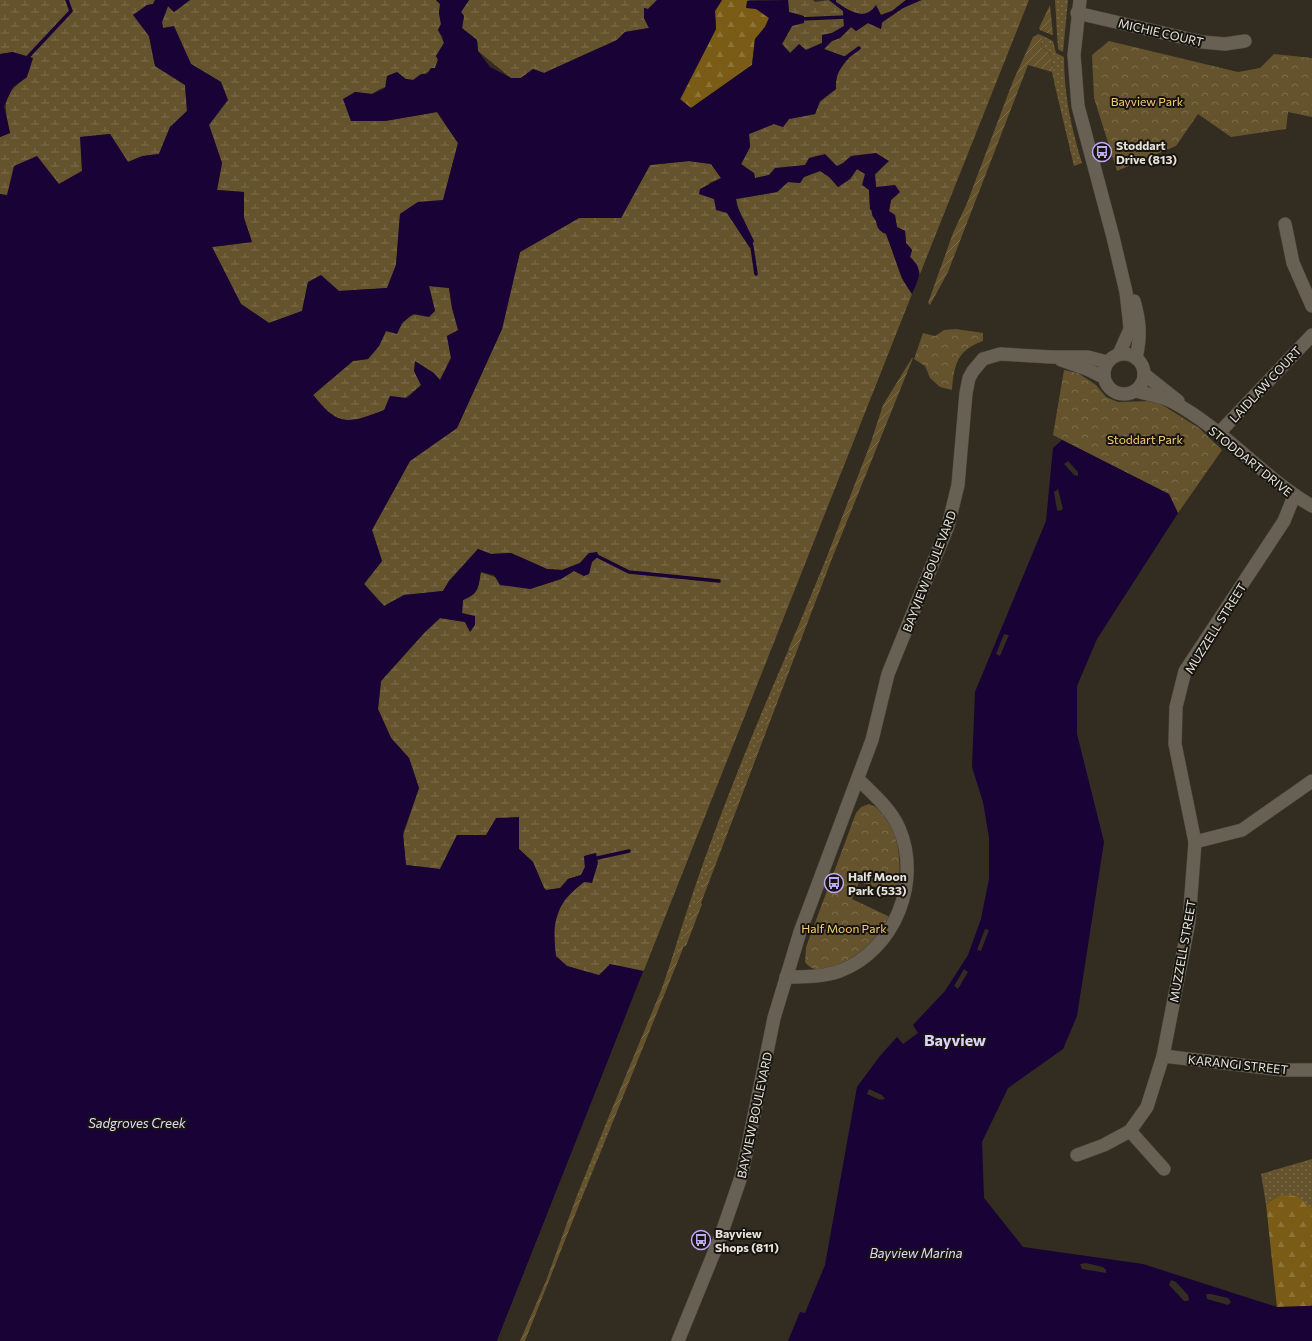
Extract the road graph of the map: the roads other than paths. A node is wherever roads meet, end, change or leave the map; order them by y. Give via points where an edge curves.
1 (1079, 6) edge
2 (1245, 41) dead end
3 (1285, 224) dead end
4 (1121, 275) junction
5 (1312, 306) edge
6 (1312, 335) edge
7 (1118, 354) junction
8 (1052, 357) junction
9 (1136, 358) junction
10 (1107, 362) junction
11 (1144, 374) junction
12 (1103, 377) junction
13 (1135, 391) junction
14 (1190, 414) junction
15 (1219, 433) junction
16 (1294, 496) junction
17 (1312, 506) edge
18 (858, 779) junction
19 (1312, 781) edge
20 (1195, 842) junction
21 (786, 976) junction
22 (1163, 1056) junction
23 (1312, 1070) edge
24 (1130, 1131) junction
25 (1077, 1155) dead end
26 (1164, 1169) dead end
27 (678, 1341) edge

1 - 2 street, MICHIE COURT via 1202,42 1225,44
1 - 4 street via 1074,54 1078,106
3 - 5 street via 1293,263
4 - 7 street via 1126,292 1130,330
4 - 9 street via 1132,290 1140,325
6 - 15 street, LAIDLAW COURT
7 - 9 street
7 - 10 street
8 - 10 street, BAYVIEW BOULEVARD via 1088,357
8 - 12 street, BAYVIEW BOULEVARD
8 - 18 street, BAYVIEW BOULEVARD via 1013,353 993,355 978,364 969,378 954,506 888,674 872,740
9 - 11 street via 1142,365
10 - 12 street
11 - 13 street
11 - 14 street, STODDART DRIVE via 1174,396
12 - 13 street via 1112,391 1128,394
13 - 14 street, STODDART DRIVE via 1173,402
14 - 15 street, STODDART DRIVE
15 - 16 street, STODDART DRIVE
16 - 17 street, STODDART DRIVE
16 - 20 street, MUZZELL STREET via 1284,520 1185,671 1176,707 1175,744
18 - 21 street, BAYVIEW BOULEVARD
18 - 21 street via 885,806 902,838 907,872 902,905 895,921 879,944 850,966 823,976
19 - 20 street via 1242,830
20 - 22 street, MUZZELL STREET via 1189,922
21 - 27 street, BAYVIEW BOULEVARD via 742,1174 720,1238
22 - 23 street, KARANGI STREET via 1284,1070
22 - 24 street, MUZZELL STREET via 1147,1107
24 - 25 street via 1104,1145
24 - 26 street

